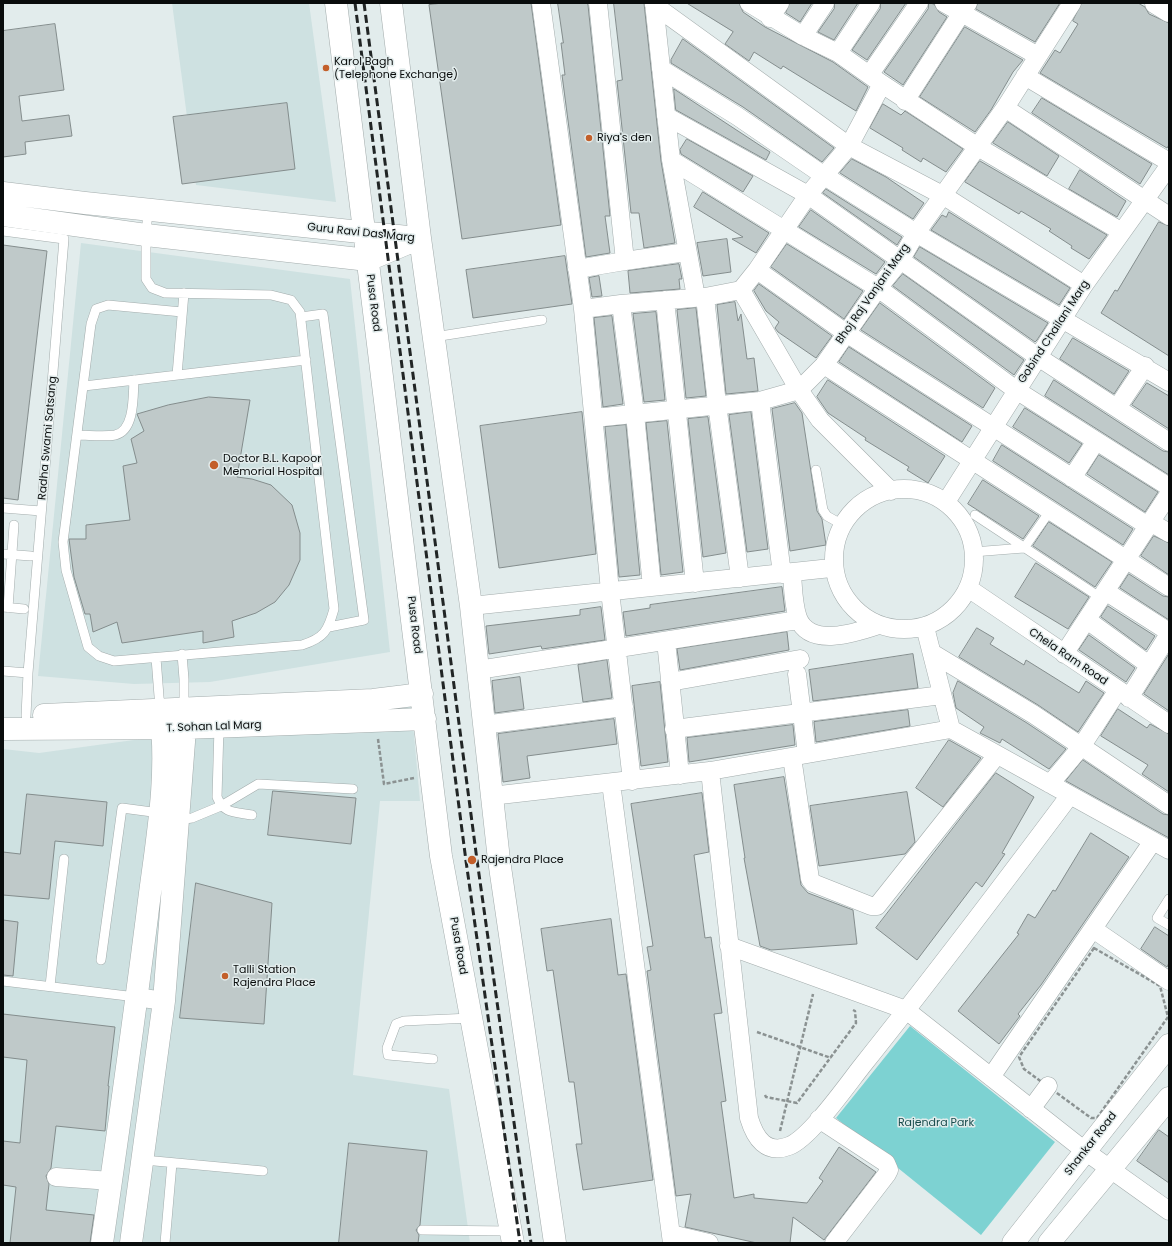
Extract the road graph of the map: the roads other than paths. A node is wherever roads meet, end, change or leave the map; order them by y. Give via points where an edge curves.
1 (336, 3) edge
2 (391, 3) edge
3 (541, 3) edge
4 (598, 3) edge
5 (748, 3) edge
6 (824, 3) edge
7 (871, 3) edge
8 (919, 3) edge
9 (944, 3) edge
10 (1072, 3) edge
11 (1156, 3) edge
12 (654, 4) edge
13 (965, 8) edge
14 (775, 10) edge
15 (1169, 12) edge
16 (803, 36) junction
17 (838, 53) junction
18 (1038, 56) junction
19 (661, 69) junction
20 (1025, 76) junction
21 (876, 79) junction
22 (905, 101) junction
23 (1005, 108) junction
24 (666, 116) junction
25 (849, 146) junction
26 (978, 147) junction
27 (671, 160) junction
28 (1169, 162) edge
29 (1169, 166) edge
30 (823, 175) junction
31 (3, 193) edge
32 (808, 195) junction
33 (944, 196) junction
34 (1145, 200) junction
35 (361, 206) junction
36 (148, 210) junction
37 (3, 215) edge
38 (1169, 216) edge
39 (56, 217) junction
40 (339, 230) junction
41 (784, 230) junction
42 (3, 231) edge
43 (1122, 232) junction
44 (365, 233) junction
45 (916, 233) junction
46 (146, 235) junction
47 (420, 238) junction
48 (686, 252) junction
49 (368, 260) junction
50 (625, 261) junction
51 (900, 261) junction
52 (577, 269) junction
53 (757, 270) junction
54 (1084, 285) junction
55 (878, 288) junction
56 (741, 290) junction
57 (184, 293) junction
58 (701, 297) junction
59 (665, 300) junction
60 (622, 304) junction
61 (583, 309) junction
62 (182, 312) junction
63 (300, 317) junction
64 (1064, 319) junction
65 (542, 320) dead end
66 (846, 333) junction
67 (434, 338) junction
68 (1038, 357) junction
69 (306, 360) junction
70 (824, 365) junction
71 (1145, 366) junction
72 (177, 375) junction
73 (134, 380) junction
74 (1169, 382) edge
75 (84, 386) junction
76 (798, 390) junction
77 (1016, 390) junction
78 (760, 400) junction
79 (717, 404) junction
80 (1117, 408) junction
81 (676, 409) junction
82 (635, 414) junction
83 (594, 418) junction
84 (993, 428) junction
85 (77, 435) junction
86 (1096, 441) junction
87 (1169, 442) edge
88 (972, 461) junction
89 (816, 470) dead end
90 (1072, 478) junction
91 (1169, 486) edge
92 (891, 491) junction
93 (1169, 494) edge
94 (946, 502) junction
95 (3, 508) edge
96 (41, 511) junction
97 (1050, 511) junction
98 (975, 515) dead end
99 (1149, 524) junction
100 (14, 525) dead end
101 (843, 525) junction
102 (1169, 533) edge
103 (1024, 548) junction
104 (973, 552) junction
105 (7, 554) edge
106 (31, 556) dead end
107 (1126, 559) junction
108 (832, 568) junction
109 (787, 573) junction
110 (740, 578) junction
111 (695, 583) junction
112 (1169, 587) edge
113 (652, 588) junction
114 (968, 588) junction
115 (610, 591) junction
116 (1103, 595) junction
117 (470, 606) junction
118 (5, 608) edge
119 (24, 609) dead end
120 (798, 620) junction
121 (1087, 620) junction
122 (879, 625) junction
123 (329, 627) junction
124 (926, 627) junction
125 (1169, 633) edge
126 (666, 641) junction
127 (617, 649) junction
128 (932, 652) junction
129 (182, 654) junction
130 (1064, 654) junction
131 (156, 658) junction
132 (1149, 665) junction
133 (478, 670) junction
134 (3, 671) edge
135 (28, 673) junction
136 (670, 682) junction
137 (422, 694) junction
138 (1124, 694) junction
139 (942, 695) junction
140 (624, 707) junction
141 (802, 713) junction
142 (3, 715) edge
143 (26, 716) junction
144 (184, 718) junction
145 (161, 719) junction
146 (425, 719) junction
147 (483, 724) junction
148 (1169, 724) edge
149 (219, 727) junction
150 (951, 728) junction
151 (3, 729) edge
152 (674, 729) junction
153 (1081, 747) junction
154 (997, 754) junction
155 (800, 755) junction
156 (710, 771) junction
157 (680, 775) junction
158 (632, 781) junction
159 (611, 783) junction
160 (1050, 784) junction
161 (353, 788) dead end
162 (1070, 795) junction
163 (491, 796) junction
164 (1169, 805) edge
165 (221, 806) junction
166 (252, 815) dead end
167 (169, 816) junction
168 (1153, 841) junction
169 (1169, 850) edge
170 (64, 859) dead end
171 (1169, 899) edge
172 (1169, 925) edge
173 (1093, 929) junction
174 (729, 946) junction
175 (101, 960) dead end
176 (3, 981) edge
177 (1169, 981) edge
178 (50, 986) junction
179 (136, 997) junction
180 (164, 1001) junction
181 (906, 1010) junction
182 (471, 1018) junction
183 (1169, 1044) edge
184 (433, 1059) dead end
185 (990, 1077) junction
186 (1048, 1086) road end
187 (1031, 1109) junction
188 (1166, 1109) edge
189 (819, 1119) junction
190 (1085, 1151) junction
191 (144, 1160) junction
192 (172, 1163) junction
193 (1112, 1169) junction
194 (262, 1171) dead end
195 (56, 1177) dead end
196 (111, 1181) junction
197 (1169, 1211) edge
198 (422, 1230) dead end
199 (511, 1237) edge
200 (671, 1238) edge
201 (102, 1243) edge
202 (131, 1243) edge
203 (165, 1243) edge
204 (555, 1243) edge
205 (709, 1243) edge
206 (834, 1243) edge
207 (1013, 1243) edge
208 (1049, 1243) edge

1 - 35 main road, Pusa Road
2 - 47 main road
3 - 52 street
4 - 50 street
5 - 14 street
6 - 16 street
7 - 17 street
8 - 21 street
9 - 13 street
10 - 18 street, Bhoj Raj Vanjani Marg
11 - 15 main road
12 - 19 street
12 - 25 street
13 - 18 street
13 - 22 street
14 - 16 street
16 - 17 street
17 - 21 street
18 - 20 street, Bhoj Raj Vanjani Marg
19 - 24 street
19 - 30 street via 737,116
20 - 23 street, Bhoj Raj Vanjani Marg
20 - 28 street
21 - 22 street
21 - 25 street
22 - 26 street
23 - 26 street, Bhoj Raj Vanjani Marg
23 - 34 street
24 - 27 street
24 - 32 street
25 - 30 street
25 - 33 street
26 - 33 street, Bhoj Raj Vanjani Marg
26 - 43 street
27 - 41 street
27 - 48 street
29 - 34 street, Gobind Chailani Marg
30 - 32 street
30 - 45 street
31 - 39 main road, Guru Ravi Das Marg
32 - 41 street
32 - 51 street
33 - 45 street, Bhoj Raj Vanjani Marg
33 - 54 street
34 - 38 street
34 - 43 street, Gobind Chailani Marg
35 - 40 main road
35 - 44 main road, Pusa Road
36 - 39 main road, Guru Ravi Das Marg
36 - 40 main road, Guru Ravi Das Marg
36 - 46 lane
37 - 39 main road, Guru Ravi Das Marg
39 - 42 lane
39 - 46 main road, Guru Ravi Das Marg
39 - 96 lane, Radha Swami Satsang via 64,239
40 - 44 main road, Guru Ravi Das Marg
41 - 53 street
41 - 55 street
43 - 54 street, Gobind Chailani Marg
44 - 47 main road, Guru Ravi Das Marg
44 - 49 main road, Pusa Road
45 - 51 street, Bhoj Raj Vanjani Marg
45 - 64 street
46 - 49 main road, Guru Ravi Das Marg
46 - 57 lane via 146,279 152,288 165,293
47 - 49 main road, Guru Ravi Das Marg
47 - 67 main road
48 - 50 street
48 - 58 street
49 - 137 main road, Pusa Road
50 - 52 street
51 - 55 street, Bhoj Raj Vanjani Marg
51 - 68 street
52 - 61 street
53 - 56 street
53 - 66 street
54 - 64 street, Gobind Chailani Marg
55 - 66 street, Bhoj Raj Vanjani Marg
55 - 77 street
56 - 58 street
56 - 76 street
57 - 62 lane
57 - 63 lane via 271,295 291,300 300,312
58 - 59 street
58 - 79 street
59 - 60 street
59 - 81 street
60 - 61 street
60 - 82 street
61 - 83 street
62 - 72 lane
62 - 75 lane via 108,305 96,309
63 - 69 lane
63 - 123 lane via 323,314 364,620
64 - 68 street, Gobind Chailani Marg
64 - 71 street
65 - 67 lane
66 - 70 street, Bhoj Raj Vanjani Marg
66 - 84 street
67 - 117 main road
68 - 77 street, Gobind Chailani Marg
68 - 80 street
69 - 72 lane
69 - 123 lane via 334,609
70 - 76 street, Bhoj Raj Vanjani Marg
70 - 88 street
71 - 74 street
71 - 80 street
72 - 73 lane
73 - 75 lane
73 - 85 lane via 130,418 125,430 116,435
75 - 85 lane
76 - 78 street, Bhoj Raj Vanjani Marg
76 - 92 street via 820,420
77 - 84 street, Gobind Chailani Marg
77 - 86 street
78 - 79 street, Bhoj Raj Vanjani Marg
78 - 109 street
79 - 81 street, Bhoj Raj Vanjani Marg
79 - 110 street
80 - 87 street
81 - 82 street, Bhoj Raj Vanjani Marg
81 - 111 street
82 - 83 street, Bhoj Raj Vanjani Marg
82 - 113 street
83 - 115 street
84 - 88 street, Gobind Chailani Marg
84 - 90 street
85 - 131 lane via 63,542 66,570 88,647 99,656 114,661
86 - 90 street
86 - 91 street
88 - 94 street, Gobind Chailani Marg
88 - 97 street
89 - 101 lane via 823,510 827,516
90 - 99 street
92 - 94 street via 900,488 924,491
92 - 101 street via 876,494 856,508
93 - 99 street
94 - 104 street via 962,518 972,540
95 - 96 lane
96 - 135 lane, Radha Swami Satsang
97 - 103 lane
97 - 107 street
98 - 103 lane
99 - 102 street
99 - 107 street
100 - 105 lane
101 - 108 street via 834,551
103 - 104 lane
103 - 116 lane
104 - 114 street via 975,564
105 - 106 lane
105 - 118 lane
107 - 112 street
107 - 116 street
108 - 109 street
108 - 122 street via 842,592 856,612
109 - 110 street
109 - 120 street
110 - 111 street
111 - 113 street
113 - 115 street
114 - 124 street via 955,609
114 - 130 street, Chela Ram Road
115 - 117 street
115 - 127 street
116 - 121 street
116 - 125 street
117 - 133 main road
118 - 119 lane
120 - 122 street via 814,633 835,637
120 - 126 street
121 - 130 street
121 - 132 street
122 - 124 street via 901,630
123 - 129 lane via 317,640 302,645
124 - 128 street
125 - 132 street
126 - 127 street
126 - 136 street
127 - 133 street
127 - 140 street
128 - 139 street
128 - 153 street
129 - 131 lane
129 - 144 lane
130 - 138 street, Chela Ram Road
131 - 145 lane
132 - 138 street
133 - 147 main road
134 - 135 lane
135 - 143 lane, Radha Swami Satsang
136 - 141 street via 798,666
136 - 152 street
137 - 144 main road, T. Sohan Lal Marg
137 - 146 main road, Pusa Road
138 - 148 street, Chela Ram Road
138 - 153 street
139 - 141 street
139 - 150 street
140 - 147 street
140 - 158 street
141 - 152 street
141 - 155 street
142 - 143 main road, T. Sohan Lal Marg
143 - 145 main road, T. Sohan Lal Marg
144 - 145 main road, T. Sohan Lal Marg
144 - 149 main road, T. Sohan Lal Marg
144 - 167 main road
145 - 151 main road, T. Sohan Lal Marg
145 - 167 main road
146 - 149 main road, T. Sohan Lal Marg
146 - 182 main road, Pusa Road via 441,856
147 - 163 main road
149 - 165 lane via 217,797
150 - 154 street
150 - 155 street
152 - 157 street
153 - 160 street
153 - 164 street
154 - 155 street via 877,906 871,906 813,883 810,879
154 - 160 street
155 - 156 street
156 - 157 street
156 - 174 street
157 - 158 street
158 - 159 street
159 - 163 street
159 - 200 street
160 - 162 street
161 - 165 lane via 258,784
162 - 168 street
162 - 181 street
163 - 204 main road
165 - 166 lane via 227,810
165 - 167 lane via 192,818
167 - 175 lane via 122,808
167 - 179 main road
167 - 180 main road
168 - 169 street
168 - 173 street
170 - 178 lane
171 - 172 lane via 1157,918
173 - 177 street via 1124,960
173 - 185 street
174 - 181 street
174 - 189 street via 749,1118 753,1133 760,1141 775,1149 790,1146
176 - 178 lane
178 - 179 lane
179 - 180 street
179 - 196 main road
180 - 191 main road
181 - 185 street
181 - 189 street
182 - 184 lane via 404,1021 396,1024 387,1048 388,1055
182 - 199 main road, Pusa Road
183 - 190 main road, Shankar Road
185 - 187 street
186 - 187 street
187 - 190 street
188 - 193 main road
189 - 206 street via 888,1166 887,1174
190 - 193 street
190 - 207 main road, Shankar Road
191 - 192 lane
191 - 202 main road
192 - 194 lane
192 - 203 lane
193 - 197 street
193 - 208 main road
195 - 196 street
196 - 201 main road
198 - 199 lane
200 - 205 street

